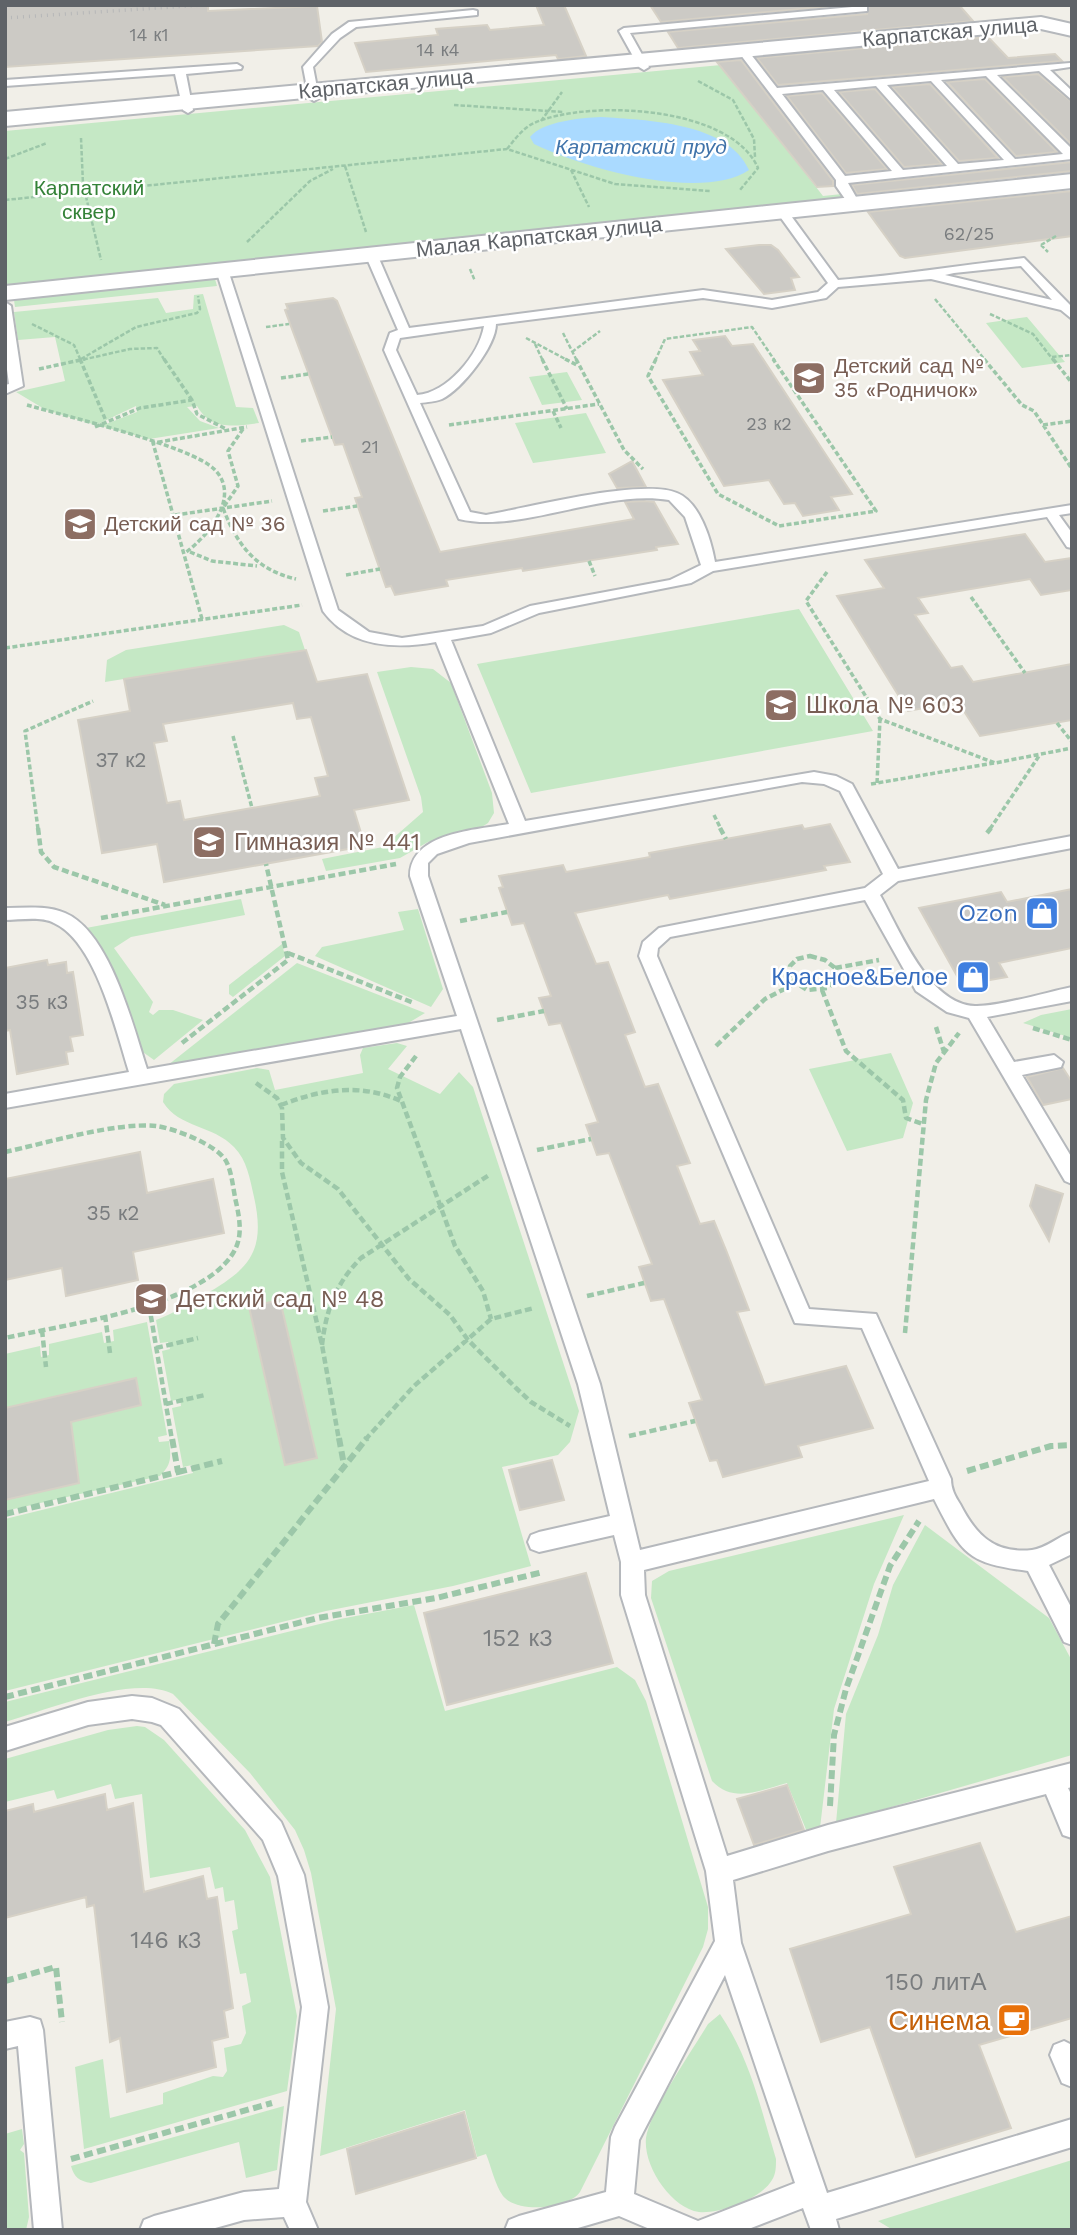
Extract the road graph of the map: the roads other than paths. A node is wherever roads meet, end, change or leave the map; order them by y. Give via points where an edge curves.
1 (863, 9) dead end
2 (472, 13) dead end
3 (1063, 28) edge
4 (744, 54) junction
5 (642, 63) junction
6 (1066, 65) dead end
7 (237, 66) dead end
8 (1041, 67) junction
9 (180, 71) junction
10 (988, 72) junction
11 (934, 78) junction
12 (879, 82) junction
13 (5, 83) edge
14 (826, 87) junction
15 (772, 92) junction
16 (313, 94) junction
17 (1072, 97) edge
18 (187, 106) junction
19 (5, 119) edge
20 (5, 127) edge
21 (1012, 162) junction
22 (955, 169) junction
23 (900, 174) junction
24 (842, 180) junction
25 (1072, 181) edge
26 (854, 204) junction
27 (782, 211) junction
28 (369, 243) junction
29 (222, 270) junction
30 (923, 276) junction
31 (835, 284) junction
32 (5, 293) edge
33 (5, 306) edge
34 (1068, 311) edge
35 (6, 312) edge
36 (491, 321) junction
37 (405, 332) junction
38 (6, 390) edge
39 (411, 400) junction
40 (1072, 509) edge
41 (1050, 513) junction
42 (1072, 544) edge
43 (709, 567) junction
44 (442, 637) junction
45 (519, 828) junction
46 (1072, 842) edge
47 (893, 876) junction
48 (870, 893) junction
49 (5, 914) edge
50 (1072, 993) edge
51 (975, 1013) junction
52 (468, 1021) junction
53 (1054, 1062) dead end
54 (1010, 1070) junction
55 (140, 1076) junction
56 (5, 1101) edge
57 (1072, 1176) edge
58 (940, 1484) junction
59 (623, 1523) junction
60 (539, 1542) dead end
61 (1072, 1542) edge
62 (1035, 1561) junction
63 (632, 1562) junction
64 (1072, 1634) edge
65 (5, 1740) edge
66 (1062, 1778) edge
67 (1072, 1826) edge
68 (719, 1871) junction
69 (728, 1943) junction
70 (5, 2036) edge
71 (1072, 2133) edge
72 (292, 2202) junction
73 (619, 2202) junction
74 (818, 2210) edge
75 (657, 2223) edge
76 (48, 2230) edge
77 (154, 2230) edge
78 (304, 2230) edge
79 (519, 2230) edge
80 (688, 2230) edge
81 (709, 2230) edge

1 - 5 lane via 624,31
2 - 16 lane via 353,24 308,67
3 - 4 street, Карпатская улица via 1041,23
4 - 5 street, Карпатская улица
4 - 15 lane
5 - 16 street, Карпатская улица
6 - 8 lane
7 - 9 lane
8 - 10 lane
8 - 17 lane
9 - 13 lane
9 - 18 lane
10 - 11 lane
10 - 21 lane via 1072,156
11 - 12 lane
11 - 21 lane
12 - 14 lane
12 - 22 lane
14 - 15 lane
14 - 23 lane
15 - 24 lane
16 - 18 street, Карпатская улица
18 - 19 street, Карпатская улица
18 - 20 street, Карпатская улица
21 - 22 lane
22 - 23 lane
23 - 24 lane
24 - 26 lane
25 - 26 street, Малая Карпатская улица
26 - 27 street, Малая Карпатская улица
27 - 28 street, Малая Карпатская улица
27 - 31 lane
28 - 29 street, Малая Карпатская улица
28 - 37 lane
29 - 32 street, Малая Карпатская улица
29 - 44 lane via 328,601 338,620 364,636 402,643
30 - 31 lane
30 - 34 lane
30 - 34 lane via 1024,262
31 - 36 lane via 822,295 772,304 703,294
33 - 35 lane
35 - 38 lane via 16,386
36 - 37 lane
36 - 39 lane via 492,332 485,345 442,393
37 - 39 lane via 394,336 390,350
39 - 43 lane via 464,516 486,519 643,494 672,496 682,502 707,549
40 - 41 lane
41 - 42 lane
41 - 43 lane
43 - 44 lane via 687,580 535,609 486,630
44 - 45 lane
45 - 47 lane via 819,776 846,788
45 - 52 lane via 439,847 418,864
46 - 47 lane
47 - 48 lane
48 - 51 lane via 922,986 953,1007
48 - 58 lane via 665,932 649,946 648,956 802,1317 869,1320
49 - 55 lane via 62,919 87,942 103,971
50 - 51 lane
51 - 54 lane
52 - 55 lane
52 - 59 lane via 589,1384
53 - 54 lane
54 - 57 lane
55 - 56 lane
58 - 62 lane via 962,1531 975,1547 994,1556
58 - 63 lane
59 - 60 lane
59 - 63 lane
61 - 62 lane
62 - 64 lane
63 - 68 lane via 633,1595
65 - 72 lane via 122,1707 148,1707 170,1717 272,1831 291,1875 314,1990
66 - 67 lane
66 - 68 lane
68 - 69 lane
69 - 73 lane via 625,2137
69 - 74 lane
70 - 76 lane via 30,2030
71 - 74 lane
72 - 77 lane via 244,2206
72 - 78 lane
73 - 75 lane
73 - 79 lane
74 - 81 lane
75 - 80 lane

